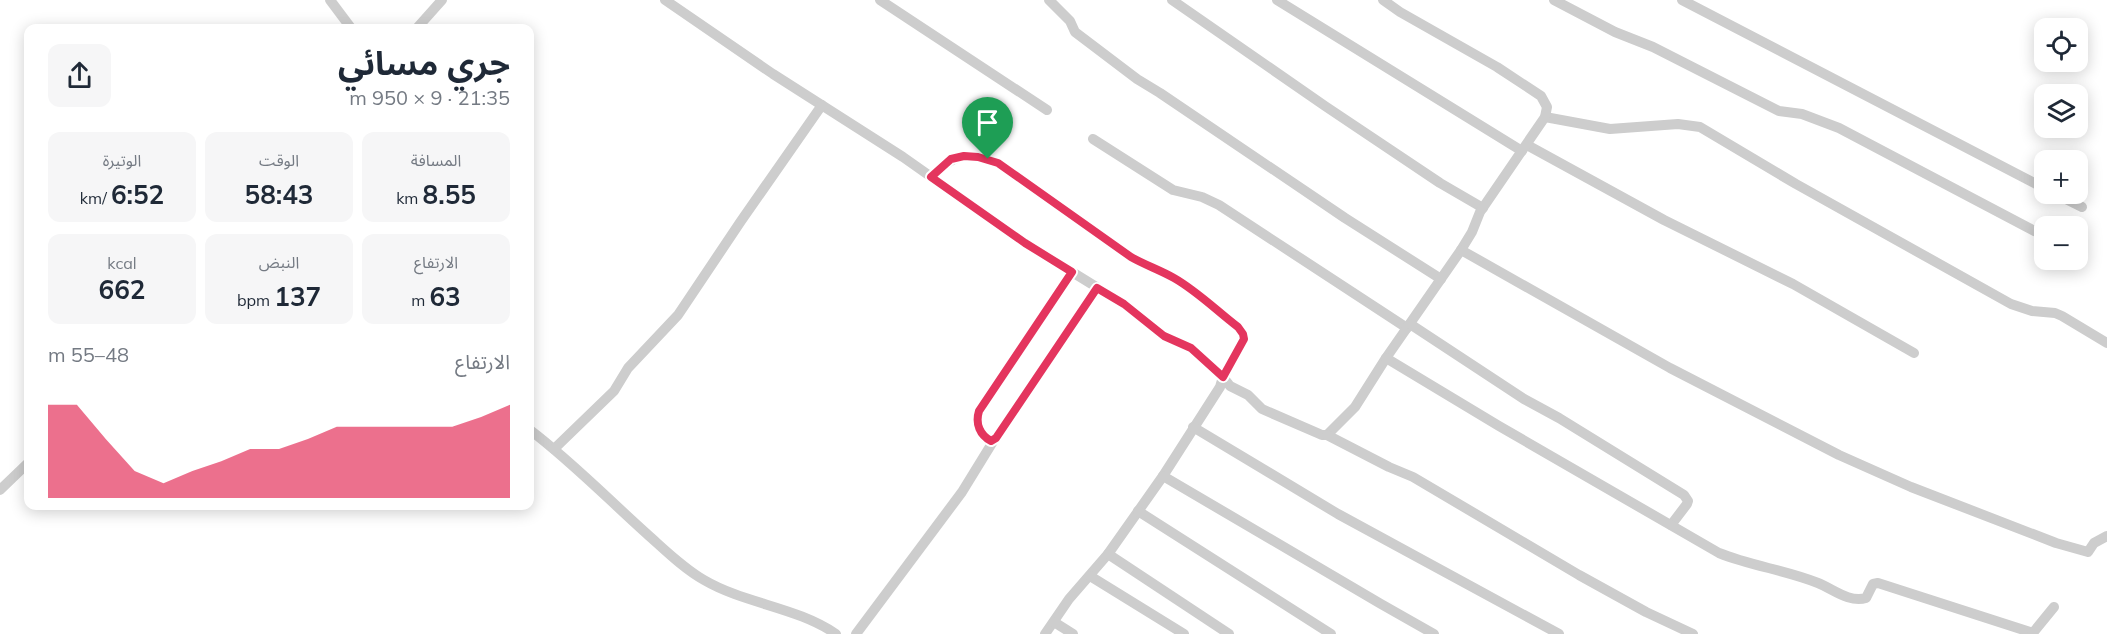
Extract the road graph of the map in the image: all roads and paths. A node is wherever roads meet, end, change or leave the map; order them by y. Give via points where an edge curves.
1 (330, 0) edge
2 (442, 0) edge
3 (665, 0) edge
4 (880, 0) edge
5 (1049, 0) edge
6 (1172, 0) edge
7 (1277, 0) edge
8 (1383, 0) edge
9 (1554, 0) edge
10 (1682, 0) edge
11 (348, 24) edge
12 (421, 24) edge
13 (822, 105) junction
14 (1047, 110) dead end
15 (1545, 117) junction
16 (1093, 139) dead end
17 (1524, 148) junction
18 (931, 177) junction
19 (2034, 183) edge
20 (2076, 204) edge
21 (2082, 207) dead end
22 (1483, 208) junction
23 (2034, 231) edge
24 (1461, 250) junction
25 (1072, 272) junction
26 (1441, 279) junction
27 (1097, 288) junction
28 (1408, 326) junction
29 (2107, 343) edge
30 (1914, 353) dead end
31 (1386, 358) junction
32 (1223, 377) junction
33 (1193, 428) junction
34 (534, 433) edge
35 (1327, 435) junction
36 (994, 440) junction
37 (554, 449) junction
38 (24, 467) edge
39 (1163, 476) junction
40 (0, 490) edge
41 (1138, 511) junction
42 (1671, 525) junction
43 (2107, 536) edge
44 (1108, 554) junction
45 (1090, 576) junction
46 (2054, 608) dead end
47 (1054, 622) junction
48 (836, 634) edge
49 (856, 634) edge
50 (1045, 634) edge
51 (1073, 634) edge
52 (1184, 634) edge
53 (1229, 634) edge
54 (1331, 634) edge
55 (1434, 634) edge
56 (1559, 634) edge
57 (1693, 634) edge
58 (2032, 634) edge

1 - 11 street
2 - 12 street
3 - 13 street
4 - 14 street
5 - 26 street via 1066,16 1075,32 1137,80
6 - 22 street via 1440,183
7 - 17 street
8 - 15 street via 1541,96 1547,107
9 - 23 street via 1779,111 1802,114 1839,128
10 - 19 street
13 - 18 street
13 - 37 street via 678,315 628,368 614,391
15 - 17 street
15 - 29 street via 1610,129 1678,124 1700,127 2011,304 2025,310 2055,313
16 - 28 street via 1173,190 1202,196 1219,205
17 - 22 street
17 - 30 street via 1793,284
18 - 25 street
18 - 32 street via 951,159 964,156 998,163 1131,257 1173,277 1243,334 1242,345
20 - 21 street
22 - 24 street
24 - 26 street
24 - 43 street via 1709,389 1911,488 2088,552 2094,543
25 - 27 street
25 - 36 street via 979,411 979,429 987,439
26 - 28 street
27 - 32 street via 1164,336 1191,348
27 - 36 street
28 - 31 street
28 - 42 street via 1684,495 1687,504
31 - 35 street via 1355,407
31 - 42 street
32 - 33 street
32 - 35 street via 1270,413
33 - 39 street
33 - 56 street via 1338,514
34 - 37 street
35 - 57 street via 1413,477 1579,575
36 - 49 street via 962,492
37 - 48 street via 703,580 814,620
38 - 40 street
39 - 41 street
39 - 55 street
41 - 44 street
41 - 54 street
42 - 58 street via 1713,550 1809,580 1846,597 1866,598 1873,584 1878,583
44 - 45 street
44 - 53 street
45 - 47 street
45 - 52 street
46 - 58 street
47 - 50 street
47 - 51 street

